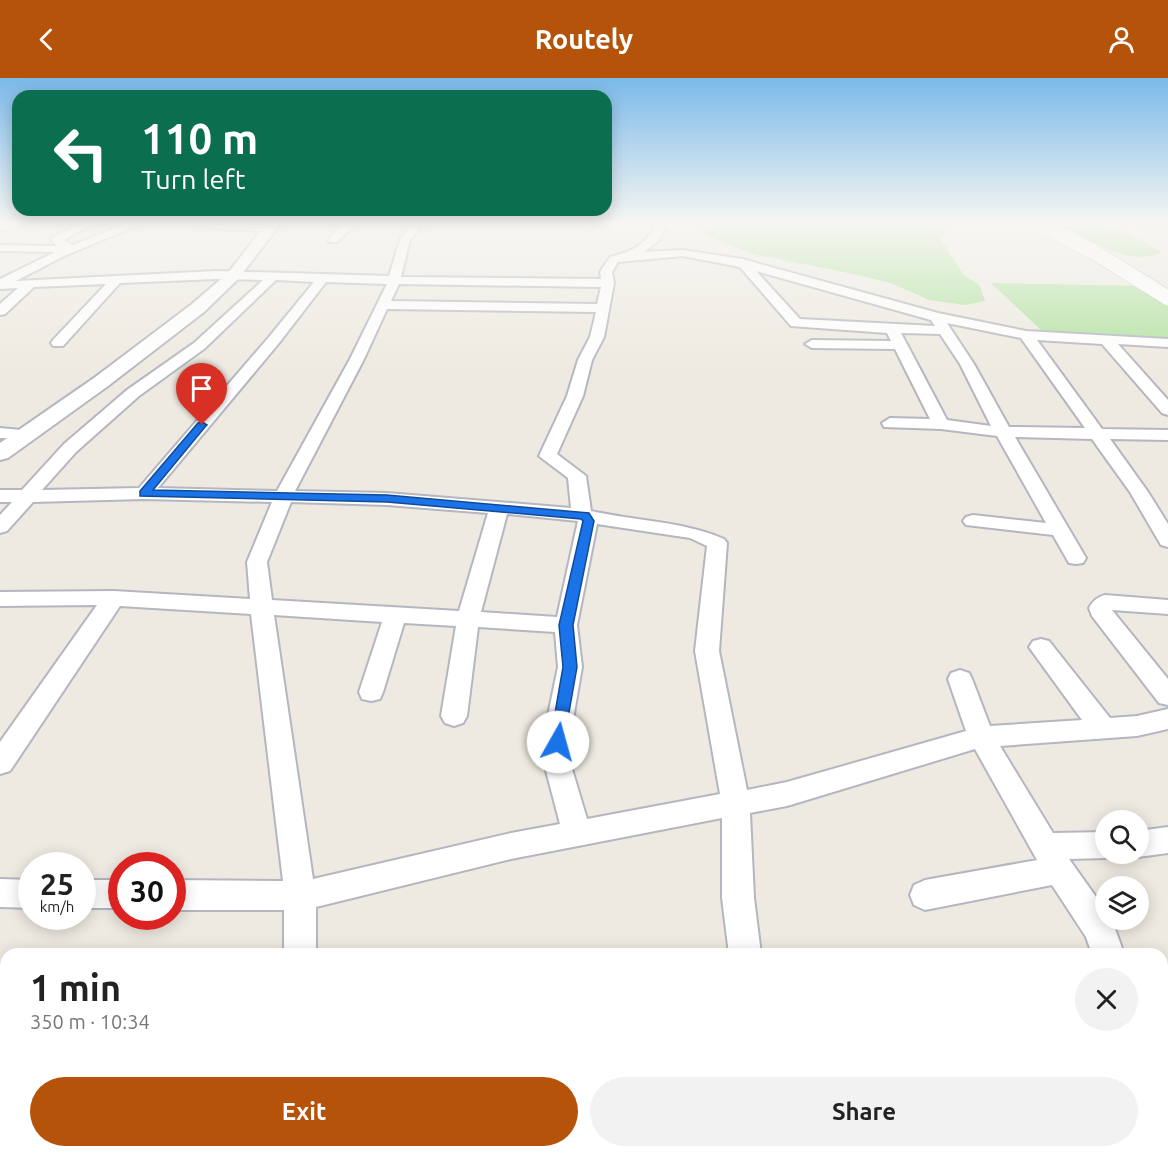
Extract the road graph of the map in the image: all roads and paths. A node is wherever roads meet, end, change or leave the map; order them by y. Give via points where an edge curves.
1 (21, 273) edge
2 (235, 273) edge
3 (396, 273) edge
4 (606, 273) edge
5 (751, 273) edge
6 (776, 273) edge
7 (1128, 273) edge
8 (233, 276) junction
9 (273, 277) junction
10 (323, 278) junction
11 (116, 280) junction
12 (394, 281) junction
13 (498, 282) junction
14 (608, 283) junction
15 (0, 284) edge
16 (30, 284) junction
17 (1168, 298) edge
18 (383, 305) junction
19 (492, 306) junction
20 (601, 308) junction
21 (0, 311) edge
22 (940, 323) junction
23 (892, 329) junction
24 (1026, 335) junction
25 (1106, 339) junction
26 (58, 343) dead end
27 (1168, 343) edge
28 (812, 344) dead end
29 (899, 345) junction
30 (1168, 410) edge
31 (890, 423) dead end
32 (942, 424) junction
33 (1002, 432) junction
34 (0, 433) edge
35 (1097, 433) junction
36 (26, 435) junction
37 (1168, 435) edge
38 (0, 453) edge
39 (144, 493) junction
40 (284, 495) junction
41 (0, 496) edge
42 (25, 496) junction
43 (499, 508) junction
44 (585, 515) junction
45 (973, 521) dead end
46 (0, 527) edge
47 (1060, 530) junction
48 (1168, 541) edge
49 (1076, 558) dead end
50 (114, 598) junction
51 (0, 599) edge
52 (261, 606) junction
53 (1168, 607) edge
54 (396, 614) junction
55 (469, 619) junction
56 (566, 625) junction
57 (1041, 647) dead end
58 (960, 679) dead end
59 (370, 692) dead end
60 (1168, 696) edge
61 (454, 716) dead end
62 (1168, 719) edge
63 (1103, 728) junction
64 (981, 737) junction
65 (0, 763) edge
66 (736, 804) junction
67 (577, 833) junction
68 (1168, 840) edge
69 (1149, 843) edge
70 (1095, 847) edge
71 (1052, 858) junction
72 (0, 893) edge
73 (18, 894) edge
74 (186, 895) edge
75 (925, 895) dead end
76 (300, 896) junction
77 (300, 948) edge
78 (743, 948) edge
79 (1106, 948) edge

1 - 15 street
2 - 8 street
3 - 12 street
4 - 14 street
5 - 23 street via 796,323
6 - 22 street
7 - 17 street, bridge
8 - 9 street
8 - 11 street
8 - 36 street via 168,331
9 - 10 street
9 - 42 street via 199,346 133,393 69,448
10 - 12 street
10 - 39 street
11 - 16 street
11 - 26 street
12 - 13 street
12 - 18 street
13 - 14 street
13 - 19 street
14 - 20 street
15 - 16 street
16 - 21 street
18 - 19 street
18 - 40 street
19 - 20 street
20 - 44 street via 597,337 549,456 577,476
22 - 23 street
22 - 24 street
22 - 33 street via 967,364
23 - 29 street
24 - 25 street
24 - 35 street
25 - 27 street
25 - 30 street
28 - 29 street
29 - 32 street
31 - 32 street
32 - 33 street
33 - 35 street
33 - 47 street
34 - 36 street
35 - 37 street
35 - 48 street
36 - 38 street
39 - 40 street
39 - 42 street
40 - 43 street
40 - 52 street via 257,562
41 - 42 street
42 - 46 street
43 - 44 street
43 - 55 street
44 - 56 street via 588,521
44 - 66 street via 694,533 717,543 707,651
45 - 47 street
47 - 49 street
50 - 51 street
50 - 52 street
50 - 65 street
52 - 54 street
52 - 76 street
53 - 60 street via 1105,602 1100,608
54 - 55 street
54 - 59 street
55 - 56 street
55 - 61 street
56 - 67 street via 570,667 556,759
57 - 63 street
58 - 64 street
62 - 63 street
63 - 64 street
64 - 66 street via 787,794
64 - 71 street
66 - 67 street
66 - 78 street
67 - 76 street
68 - 69 street
70 - 71 street
71 - 75 street
71 - 79 street via 1100,930
72 - 73 street
74 - 76 street
76 - 77 street

